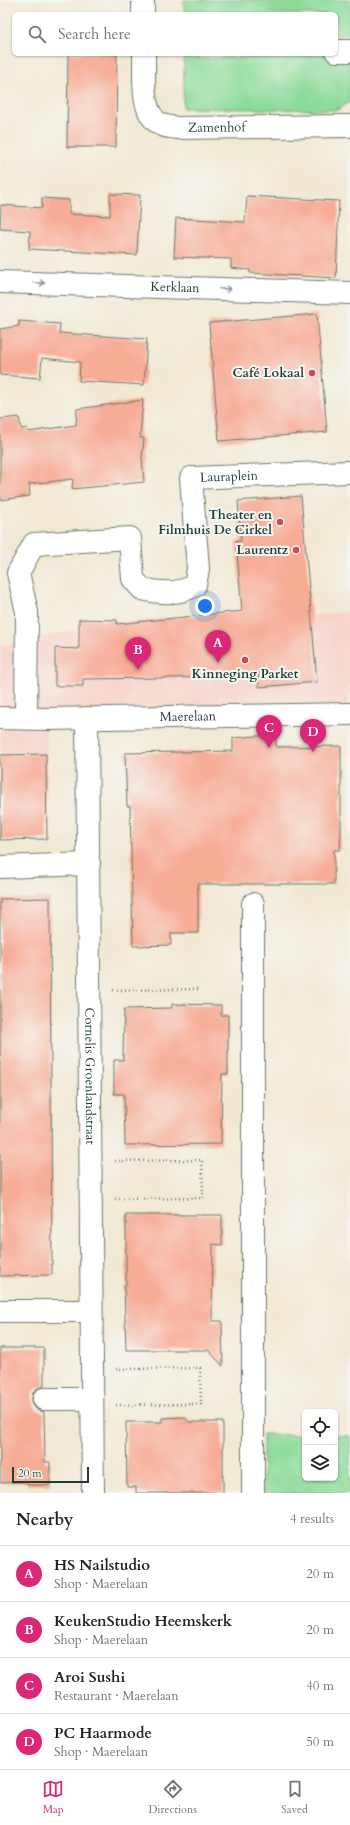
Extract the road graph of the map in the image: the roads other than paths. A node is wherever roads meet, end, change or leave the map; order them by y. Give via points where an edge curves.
1 (143, 0) edge
2 (144, 12) edge
3 (338, 51) edge
4 (350, 51) edge
5 (144, 56) edge
6 (350, 126) edge
7 (0, 282) edge
8 (350, 293) edge
9 (350, 472) edge
10 (350, 714) edge
11 (26, 717) junction
12 (0, 718) edge
13 (87, 718) junction
14 (90, 864) junction
15 (0, 867) edge
16 (253, 904) dead end
17 (0, 1310) edge
18 (91, 1311) junction
19 (44, 1399) dead end
20 (92, 1402) junction
21 (93, 1493) edge
22 (253, 1493) edge

1 - 2 street
3 - 4 street
5 - 6 street, Zamenhof via 146,104 151,116 162,125 177,128
7 -> 8 street, Kerklaan
9 - 11 street, Lauraplein via 191,478 198,569 195,585 187,591 142,590 133,579 130,538 34,544 18,573 27,612
10 - 13 street, Maerelaan
11 - 12 street, Maerelaan
11 - 13 street, Maerelaan
13 - 14 street, Cornelis Groenlandstraat
14 - 15 street
14 - 18 street, Cornelis Groenlandstraat
16 - 22 street
17 - 18 street
18 - 20 street, Cornelis Groenlandstraat
19 - 20 street
20 - 21 street, Cornelis Groenlandstraat

